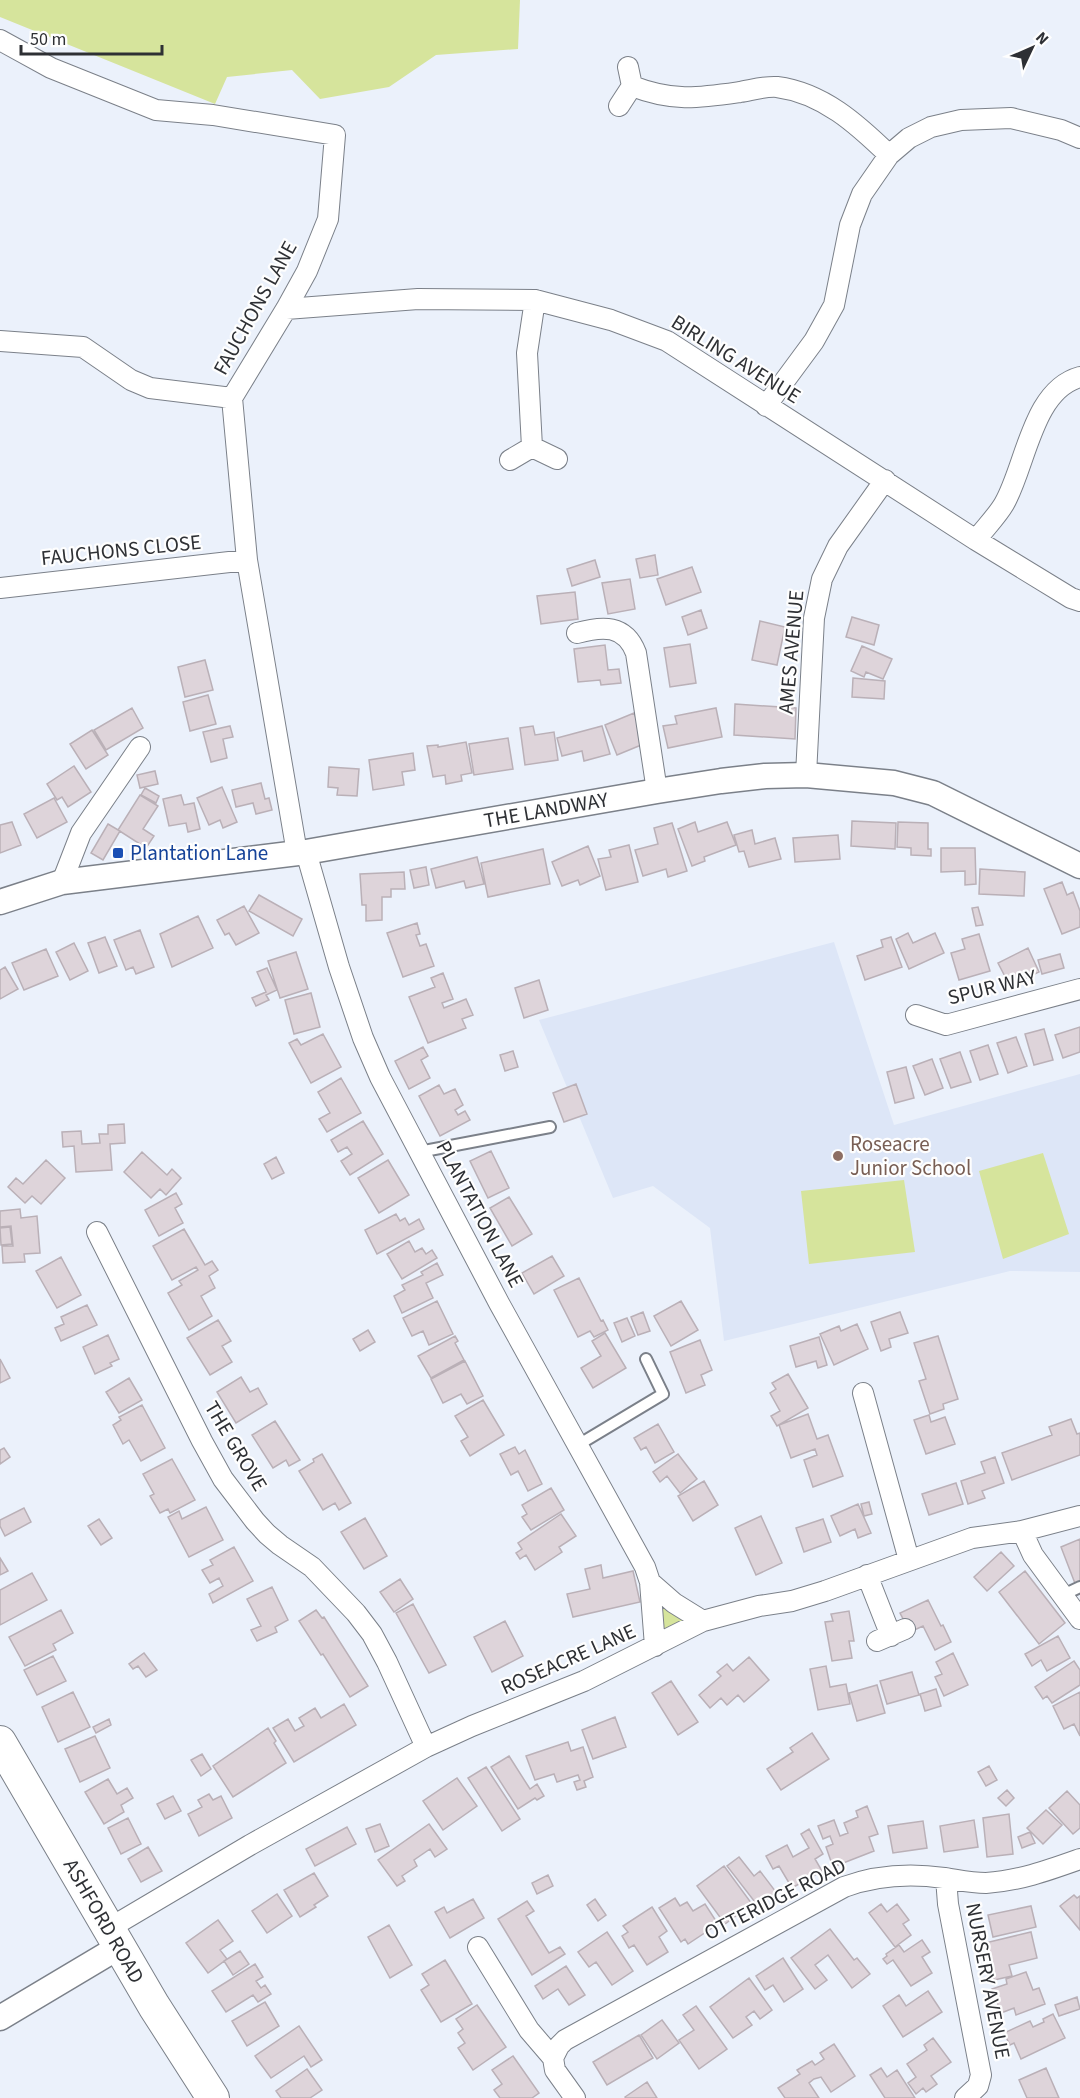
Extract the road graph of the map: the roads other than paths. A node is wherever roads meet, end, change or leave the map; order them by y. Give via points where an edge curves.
1 (0, 40) edge
2 (619, 106) dead end
3 (1080, 138) edge
4 (889, 155) junction
5 (535, 300) junction
6 (286, 309) junction
7 (0, 341) edge
8 (1080, 377) edge
9 (232, 398) junction
10 (766, 406) junction
11 (532, 447) junction
12 (557, 459) dead end
13 (510, 460) dead end
14 (885, 480) junction
15 (976, 540) junction
16 (247, 560) junction
17 (0, 588) edge
18 (1080, 601) edge
19 (577, 633) dead end
20 (140, 747) dead end
21 (806, 775) junction
22 (657, 791) junction
23 (301, 852) junction
24 (1080, 866) edge
25 (62, 882) junction
26 (0, 902) edge
27 (1080, 989) edge
28 (916, 1015) dead end
29 (550, 1127) dead end
30 (419, 1152) junction
31 (97, 1232) dead end
32 (645, 1359) dead end
33 (863, 1393) dead end
34 (578, 1445) junction
35 (1080, 1516) edge
36 (1022, 1531) junction
37 (909, 1560) junction
38 (867, 1575) junction
39 (650, 1582) junction
40 (1071, 1591) edge
41 (1080, 1619) edge
42 (703, 1621) junction
43 (891, 1635) dead end
44 (655, 1646) junction
45 (0, 1742) edge
46 (426, 1747) junction
47 (1080, 1859) edge
48 (946, 1878) junction
49 (114, 1938) junction
50 (478, 1947) dead end
51 (0, 2018) edge
52 (553, 2058) junction
53 (973, 2096) edge
54 (213, 2098) edge
55 (575, 2098) edge

1 - 6 street, FAUCHONS LANE via 51,68 156,110 335,135 328,219
2 - 4 street via 630,76 655,95 696,98 776,87 813,96 854,121
3 - 4 street via 1011,118 961,120 916,134
4 - 10 street via 862,194 850,225 834,305 814,341
5 - 6 street, BIRLING AVENUE via 418,299
5 - 10 street, BIRLING AVENUE via 611,320 667,341
5 - 11 street via 526,353
6 - 9 street, FAUCHONS LANE
7 - 9 street via 84,347 131,380 150,388
8 - 15 street via 1055,393 1040,412 1004,504
9 - 16 street, FAUCHONS LANE
10 - 14 street, BIRLING AVENUE
11 - 12 street
11 - 13 street
14 - 15 street, BIRLING AVENUE
14 - 21 street, AMES AVENUE via 838,546 822,579 814,618
15 - 18 street, BIRLING AVENUE
16 - 17 street, FAUCHONS CLOSE
16 - 23 street, FAUCHONS LANE
19 - 22 street via 598,627 617,631 632,643
20 - 25 street via 81,833
21 - 22 street, THE LANDWAY via 765,776
21 - 24 street, THE LANDWAY via 894,783 933,793
22 - 23 street, THE LANDWAY
23 - 25 street, THE LANDWAY
23 - 30 street, PLANTATION LANE via 363,1038
25 - 26 street, THE LANDWAY
27 - 28 street, SPUR WAY via 946,1024
29 - 30 lane
30 - 34 street, PLANTATION LANE
31 - 46 street, THE GROVE via 223,1479 267,1534 312,1567 372,1634
32 - 34 lane via 663,1394
33 - 37 street
34 - 39 street, PLANTATION LANE
35 - 36 street, ROSEACRE LANE
36 - 37 street, ROSEACRE LANE via 972,1538
36 - 40 street via 1033,1555
37 - 38 street, ROSEACRE LANE
38 - 42 street, ROSEACRE LANE via 792,1601
38 - 43 street
39 - 42 street, PLANTATION LANE
39 - 44 street, PLANTATION LANE
40 - 41 street
42 - 44 street, ROSEACRE LANE
44 - 46 street, ROSEACRE LANE via 584,1681
45 - 49 main road, ASHFORD ROAD
46 - 49 street, ROSEACRE LANE via 250,1845
47 - 48 street, OTTERIDGE ROAD via 1008,1881
48 - 52 street, OTTERIDGE ROAD via 898,1875 844,1887 566,2040
48 - 53 street, NURSERY AVENUE via 981,2074
49 - 51 street
49 - 54 main road, ASHFORD ROAD
50 - 52 street via 529,2030
52 - 55 street via 555,2070

